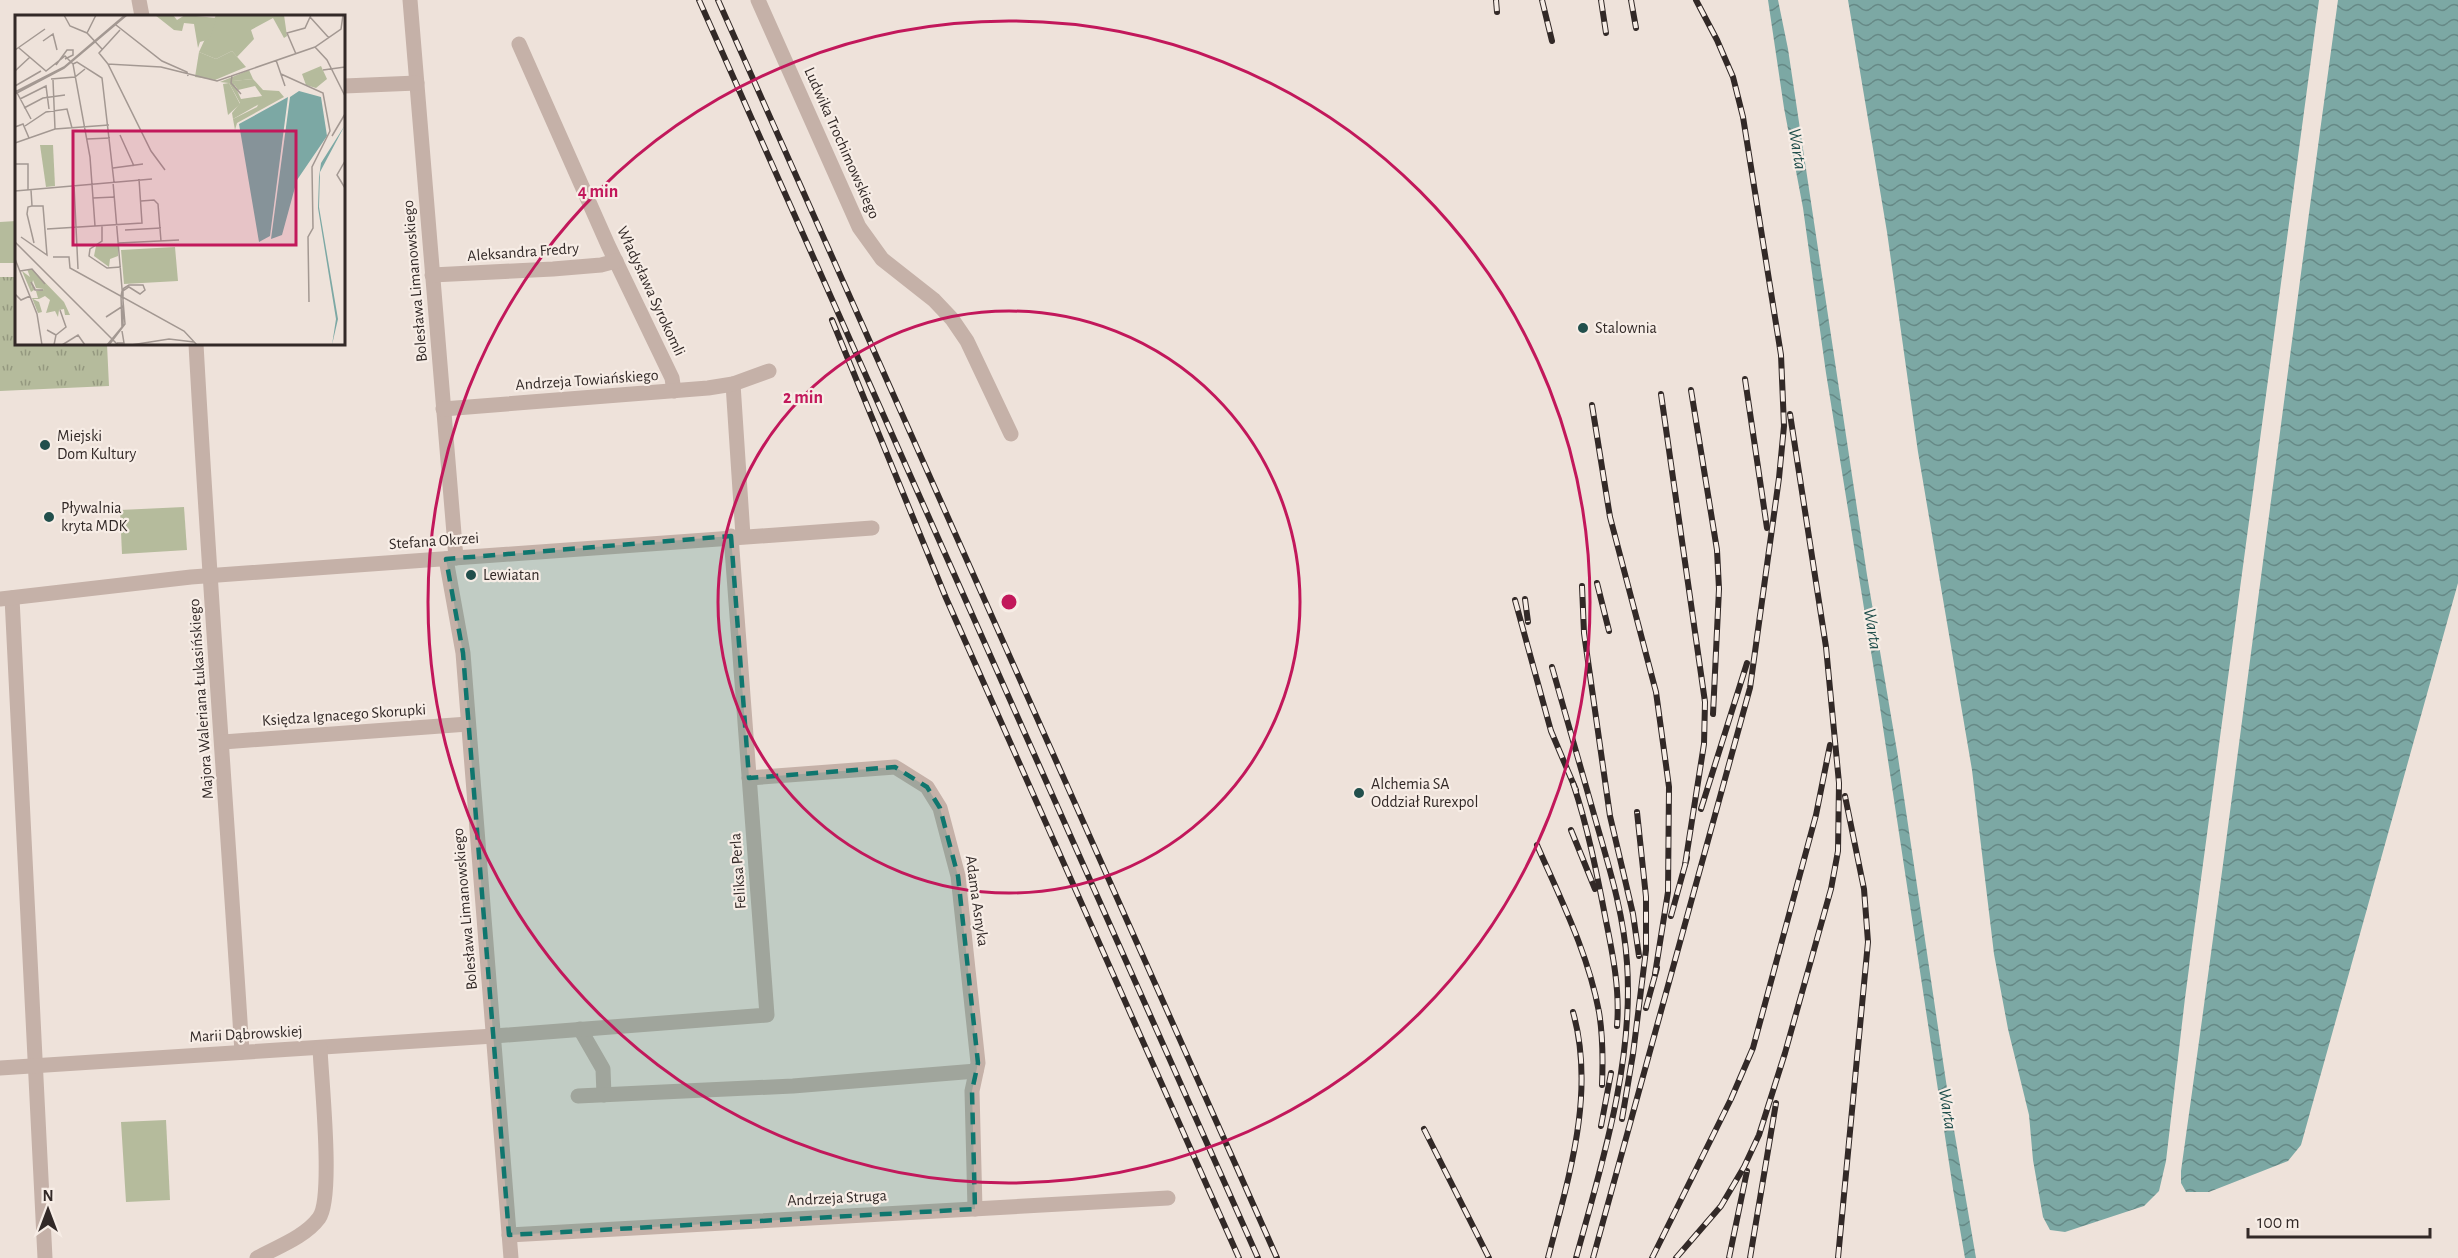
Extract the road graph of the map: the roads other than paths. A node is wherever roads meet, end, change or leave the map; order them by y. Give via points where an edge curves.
1 (139, 0) edge
2 (410, 0) edge
3 (758, 0) edge
4 (142, 15) edge
5 (519, 44) dead end
6 (417, 83) junction
7 (345, 86) edge
8 (616, 261) junction
9 (432, 275) junction
10 (196, 345) edge
11 (769, 371) dead end
12 (733, 384) junction
13 (674, 391) junction
14 (443, 409) junction
15 (1011, 434) dead end
16 (872, 528) dead end
17 (737, 536) junction
18 (451, 559) junction
19 (209, 576) junction
20 (6, 599) edge
21 (468, 724) junction
22 (223, 742) junction
23 (749, 778) junction
24 (580, 1029) junction
25 (494, 1036) junction
26 (320, 1048) junction
27 (242, 1052) junction
28 (35, 1066) junction
29 (0, 1068) edge
30 (976, 1071) junction
31 (604, 1095) junction
32 (578, 1096) dead end
33 (1168, 1198) dead end
34 (975, 1209) junction
35 (509, 1235) junction
36 (45, 1258) edge
37 (257, 1258) edge
38 (511, 1258) edge

1 - 4 street
2 - 6 street, Bolesława Limanowskiego
3 - 15 street, Ludwika Trochimowskiego via 859,228 882,259 952,319 967,341
5 - 8 street, Władysława Syrokomli
6 - 7 street
6 - 9 street, Bolesława Limanowskiego
8 - 9 street, Aleksandra Fredry via 553,269
8 - 13 street, Władysława Syrokomli via 672,378
9 - 14 street, Bolesława Limanowskiego
10 - 19 street, Majora Waleriana Łukasińskiego
11 - 12 street, Andrzeja Towiańskiego
12 - 13 street, Andrzeja Towiańskiego
12 - 17 street
13 - 14 street, Andrzeja Towiańskiego
14 - 18 street, Bolesława Limanowskiego
16 - 17 street, Stefana Okrzei
17 - 18 street, Stefana Okrzei
17 - 23 street, Feliksa Perla
18 - 19 street, Stefana Okrzei
18 - 21 street, Bolesława Limanowskiego
19 - 20 street, Stefana Okrzei
19 - 22 street, Majora Waleriana Łukasińskiego
20 - 28 street
21 - 22 street, Księdza Ignacego Skorupki
21 - 25 street, Bolesława Limanowskiego
22 - 27 street, Majora Waleriana Łukasińskiego
23 - 24 street, Feliksa Perla via 767,1015
23 - 30 street, Adama Asnyka via 895,767 927,787 940,808 958,876
24 - 25 street, Feliksa Perla
24 - 31 street via 603,1069
25 - 26 street, Marii Dąbrowskiej
25 - 35 street, Bolesława Limanowskiego
26 - 27 street, Marii Dąbrowskiej
26 - 37 street via 326,1192 321,1216 309,1228
27 - 28 street, Marii Dąbrowskiej
28 - 29 street, Marii Dąbrowskiej
28 - 36 street
30 - 31 street via 793,1086
30 - 34 street, Adama Asnyka via 972,1091
31 - 32 street
33 - 34 street, Andrzeja Struga
34 - 35 street, Andrzeja Struga
35 - 38 street, Bolesława Limanowskiego

